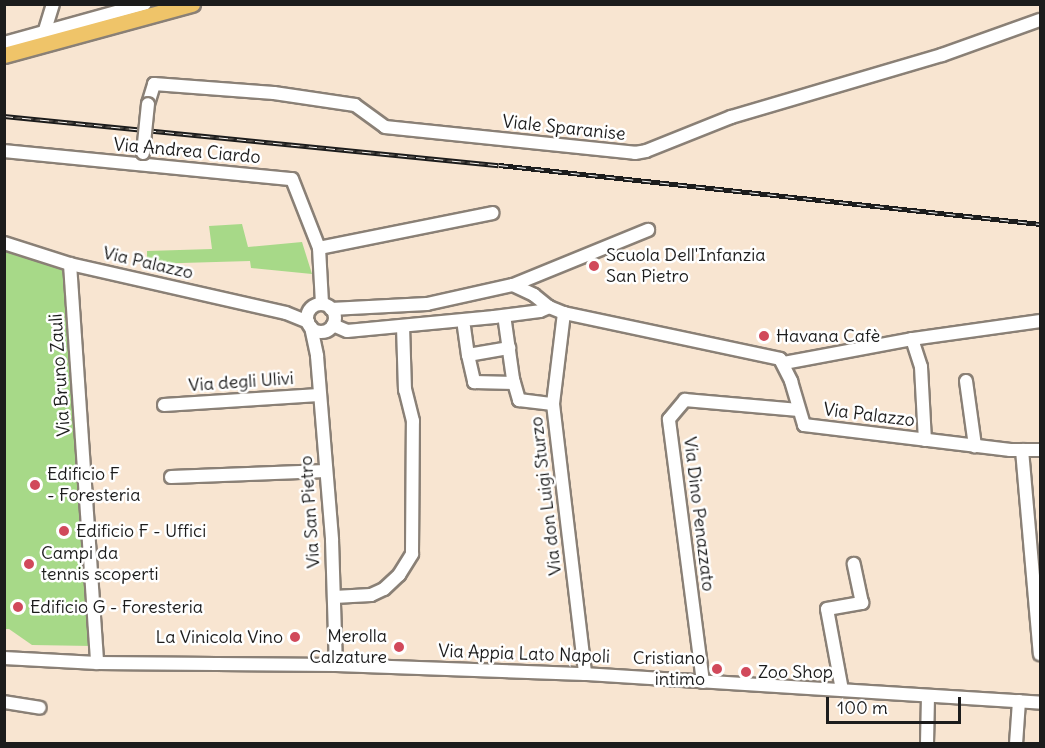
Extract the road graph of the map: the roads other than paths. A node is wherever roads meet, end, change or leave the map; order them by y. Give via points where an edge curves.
1 (53, 4) edge
2 (145, 4) edge
3 (192, 4) edge
4 (1041, 20) edge
5 (46, 37) junction
6 (4, 43) edge
7 (4, 55) edge
8 (4, 151) edge
9 (142, 159) junction
10 (493, 213) dead end
11 (648, 230) dead end
12 (4, 243) edge
13 (319, 248) junction
14 (70, 264) junction
15 (518, 287) junction
16 (322, 306) junction
17 (549, 307) junction
18 (286, 313) junction
19 (564, 313) junction
20 (518, 314) junction
21 (1041, 321) edge
22 (505, 322) dead end
23 (309, 325) junction
24 (403, 326) junction
25 (332, 327) junction
26 (464, 327) dead end
27 (912, 339) junction
28 (509, 348) junction
29 (468, 355) junction
30 (317, 356) junction
31 (784, 363) junction
32 (966, 381) dead end
33 (514, 383) junction
34 (319, 396) junction
35 (553, 404) junction
36 (164, 405) dead end
37 (799, 410) junction
38 (925, 440) junction
39 (975, 446) junction
40 (1022, 450) junction
41 (1041, 450) edge
42 (326, 471) junction
43 (171, 477) dead end
44 (854, 564) dead end
45 (334, 597) junction
46 (1041, 654) edge
47 (4, 658) edge
48 (97, 663) junction
49 (336, 665) junction
50 (585, 674) junction
51 (703, 682) junction
52 (842, 690) junction
53 (928, 696) junction
54 (1019, 701) junction
55 (4, 702) edge
56 (1041, 703) edge
57 (40, 708) dead end
58 (927, 744) edge
59 (1016, 744) edge

1 - 5 street
2 - 5 street
3 - 5 main road
4 - 9 street, Viale Sparanise, bridge via 942,55 731,117 635,153 385,127 355,105 274,93 154,84
5 - 6 street
5 - 7 main road
8 - 9 street, Via Andrea Ciardo
9 - 13 street, Via Andrea Ciardo via 292,179
10 - 13 street
11 - 15 street, Via Palazzo
12 - 14 street, Via Palazzo
13 - 16 street, Via Andrea Ciardo
14 - 18 street, Via Palazzo
14 - 48 street, Via Bruno Zauli
15 - 16 street, Via Palazzo via 427,304
15 - 17 street
15 - 20 street via 526,304
16 - 18 street, Via Palazzo
16 - 23 street via 308,314
16 - 25 street via 335,315
17 - 19 street
17 - 20 street
18 - 23 street, Via Palazzo
19 - 31 street via 780,359
19 - 35 street, Via don Luigi Sturzo
20 - 24 street
21 - 27 street
22 - 28 street
23 - 25 street via 321,332
23 - 30 street, Via San Pietro
24 - 25 street via 347,331
24 - 45 street via 405,390 413,421 412,554 384,589 371,595
25 - 30 street, Via San Pietro
26 - 29 street
27 - 31 street
27 - 38 street via 921,367
28 - 29 street
28 - 33 street
29 - 33 street via 474,382
30 - 34 street, Via San Pietro
31 - 37 street, Via Palazzo
32 - 39 street
33 - 35 street via 519,400
34 - 36 street, Via degli Ulivi
34 - 42 street, Via San Pietro
35 - 50 street, Via don Luigi Sturzo
37 - 38 street, Via Palazzo via 804,424
37 - 51 street, Via Dino Penazzato via 685,400 669,419
38 - 39 street, Via Palazzo
39 - 40 street, Via Palazzo
40 - 41 street, Via Palazzo
40 - 46 street
42 - 43 street
42 - 45 street, Via San Pietro
44 - 52 street via 862,603 827,609
45 - 49 street, Via San Pietro
47 - 48 street, Via Appia Lato Napoli
48 - 49 street, Via Appia Lato Napoli
49 - 50 street, Via Appia Lato Napoli
50 - 51 street, Via Appia Lato Napoli
51 - 52 street, Via Appia Lato Napoli
52 - 53 street, Via Appia Lato Napoli
53 - 54 street, Via Appia Lato Napoli
53 - 58 street
54 - 56 street, Via Appia Lato Napoli
54 - 59 street
55 - 57 street

